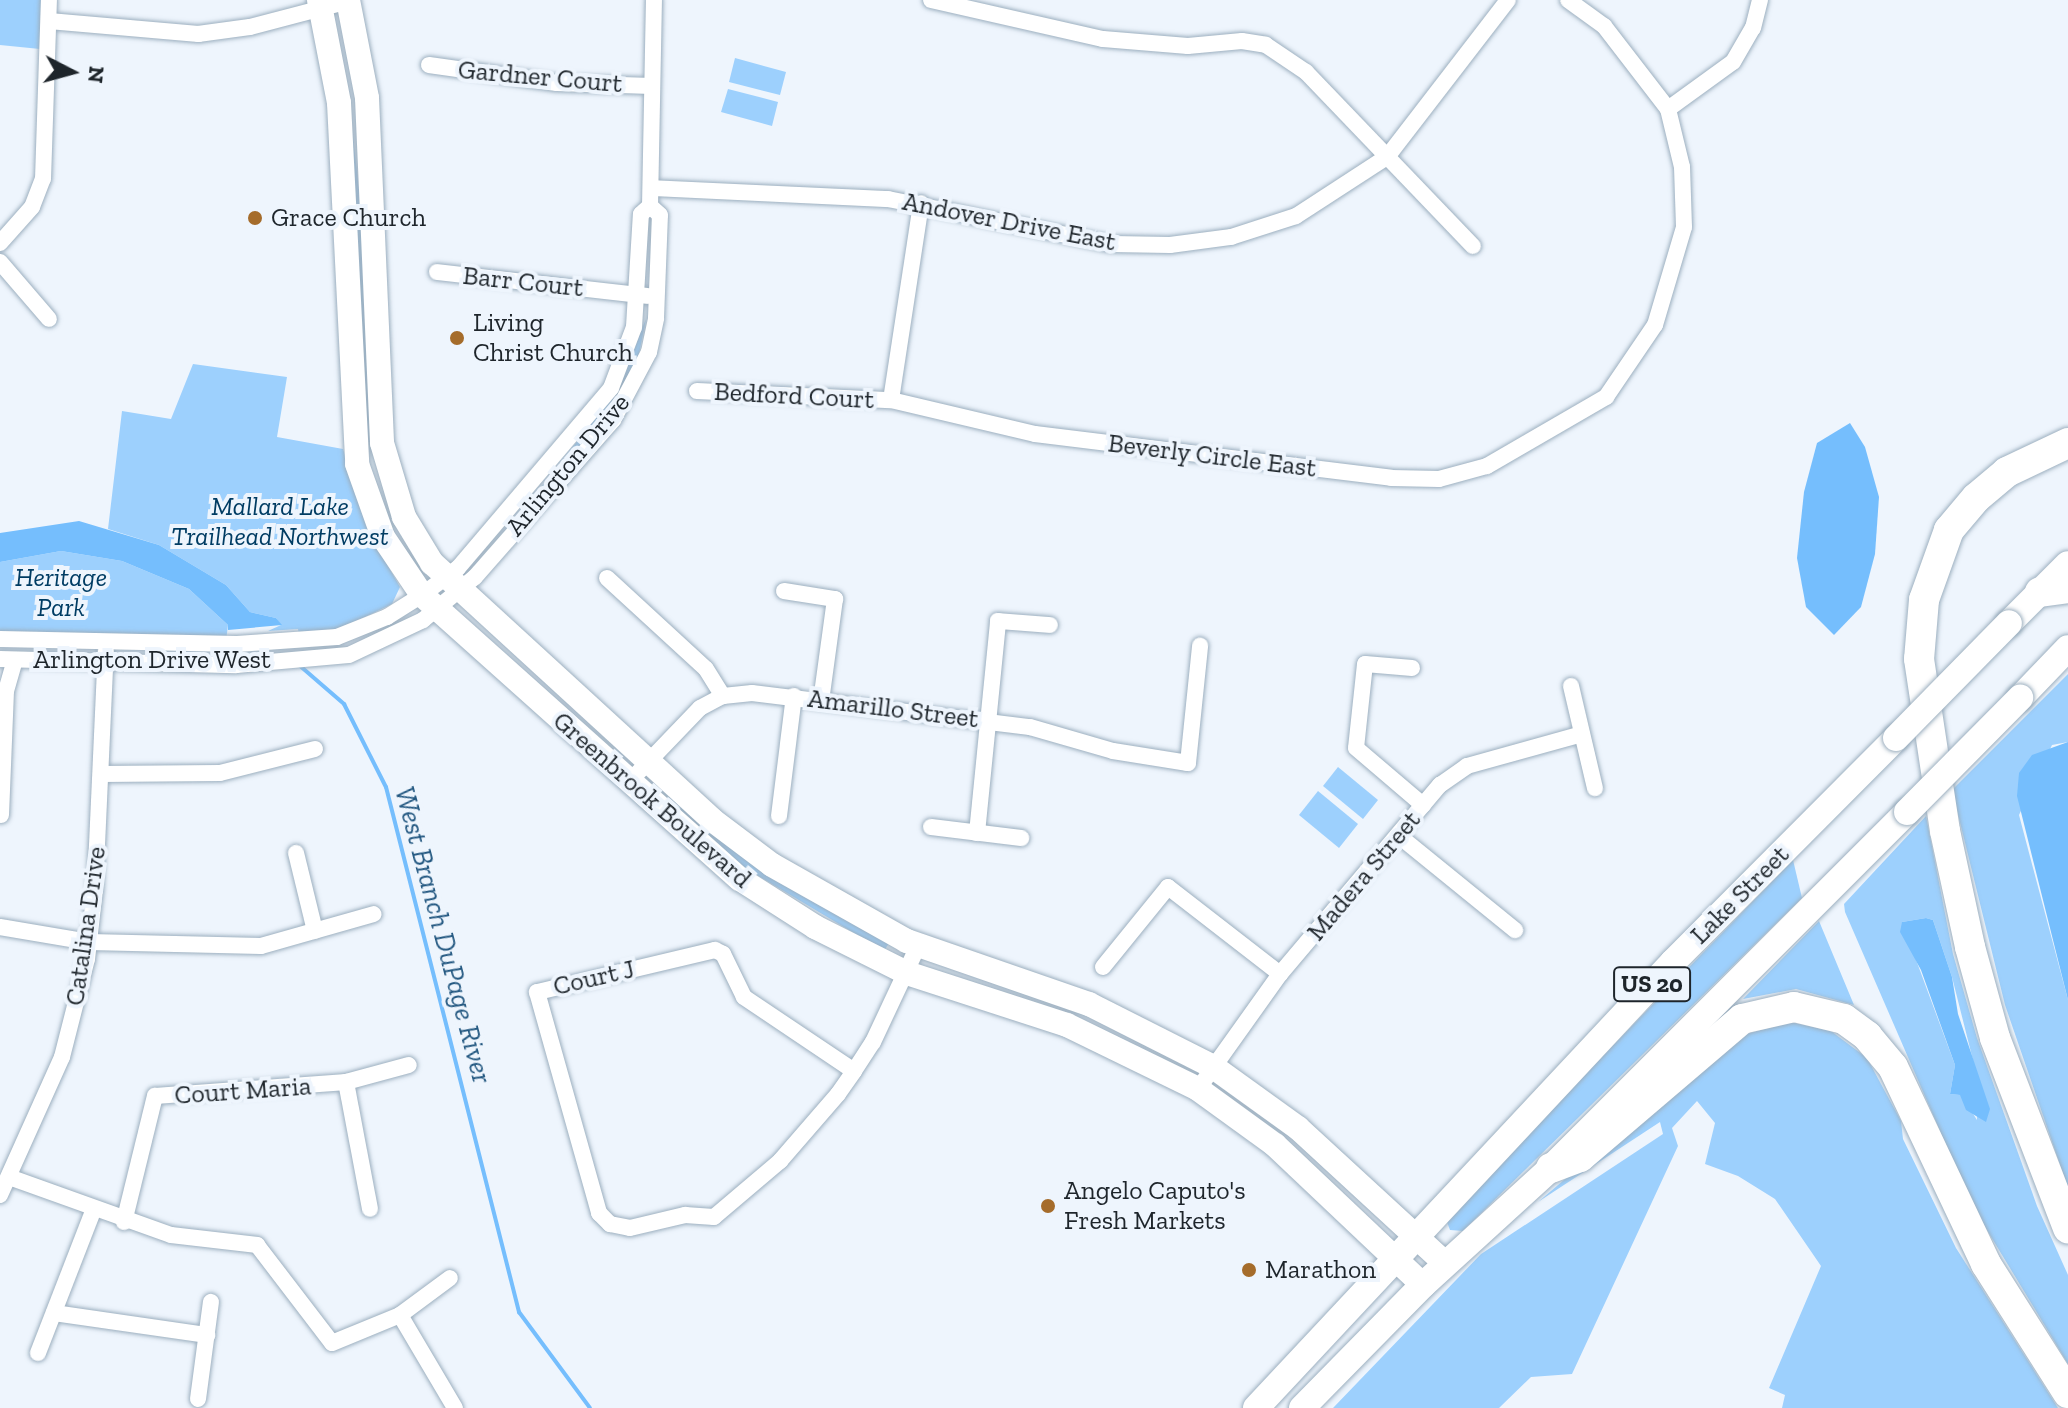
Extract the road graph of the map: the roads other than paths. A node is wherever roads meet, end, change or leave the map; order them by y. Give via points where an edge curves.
1 (49, 0) edge
2 (654, 0) edge
3 (931, 0) edge
4 (1508, 0) edge
5 (1568, 0) edge
6 (1760, 0) edge
7 (349, 1) edge
8 (320, 5) edge
9 (49, 21) junction
10 (429, 65) dead end
11 (652, 86) junction
12 (1668, 109) junction
13 (1387, 157) junction
14 (651, 188) junction
15 (921, 203) junction
16 (650, 206) junction
17 (0, 243) edge
18 (1473, 246) dead end
19 (0, 262) edge
20 (437, 272) dead end
21 (638, 295) junction
22 (657, 297) junction
23 (49, 319) dead end
24 (697, 391) dead end
25 (891, 400) junction
26 (2068, 443) edge
27 (2068, 564) edge
28 (607, 578) dead end
29 (451, 584) junction
30 (2054, 590) edge
31 (784, 591) dead end
32 (429, 602) junction
33 (1050, 625) dead end
34 (0, 639) edge
35 (106, 642) junction
36 (1200, 646) dead end
37 (2068, 648) edge
38 (8, 660) edge
39 (105, 661) junction
40 (1412, 668) dead end
41 (1571, 686) dead end
42 (723, 696) junction
43 (794, 696) junction
44 (821, 701) junction
45 (987, 721) junction
46 (1582, 734) junction
47 (315, 749) dead end
48 (2, 754) edge
49 (646, 761) junction
50 (101, 774) junction
51 (628, 783) junction
52 (1595, 788) dead end
53 (1423, 805) junction
54 (1, 815) edge
55 (779, 816) dead end
56 (931, 827) dead end
57 (977, 833) junction
58 (1398, 835) junction
59 (1021, 838) dead end
60 (296, 853) dead end
61 (374, 914) dead end
62 (0, 927) edge
63 (1515, 930) dead end
64 (315, 931) junction
65 (89, 942) junction
66 (918, 946) junction
67 (1103, 967) dead end
68 (907, 973) junction
69 (1280, 974) junction
70 (409, 1065) dead end
71 (1212, 1066) junction
72 (854, 1071) junction
73 (346, 1082) junction
74 (1198, 1089) junction
75 (1551, 1168) junction
76 (9, 1177) junction
77 (0, 1195) edge
78 (370, 1209) dead end
79 (93, 1211) junction
80 (124, 1222) junction
81 (2068, 1228) edge
82 (1414, 1235) junction
83 (1394, 1256) junction
84 (1446, 1264) junction
85 (450, 1278) dead end
86 (1423, 1285) junction
87 (211, 1302) dead end
88 (54, 1313) junction
89 (400, 1315) junction
90 (207, 1335) junction
91 (38, 1353) dead end
92 (2068, 1393) edge
93 (198, 1399) dead end
94 (455, 1408) edge
95 (1256, 1408) edge
96 (1302, 1408) edge

1 - 9 street
2 - 11 street, Arlington Drive
3 - 13 street via 1103,39 1266,45 1306,72
4 - 13 street, Andover Drive East
5 - 12 street via 1604,26
6 - 12 street via 1753,28 1733,62
7 - 8 street
7 - 29 main road, Greenbrook Boulevard via 367,98 382,443 404,517
8 - 9 street via 198,34
8 - 32 main road, Greenbrook Boulevard via 339,103 355,451 383,537
9 - 17 street via 43,179 32,207
10 - 11 street, Gardner Court via 557,83
11 - 14 street, Arlington Drive
12 - 25 street, Beverly Circle East via 1682,167 1684,227 1655,325 1606,397 1530,446 1469,472 1410,480 1035,434
13 - 15 street, Andover Drive East via 1296,216 1209,241 1092,241
13 - 18 street
14 - 15 street, Andover Drive East
14 - 16 street, Arlington Drive
15 - 25 street
16 - 21 street, Arlington Drive via 641,214
16 - 22 street, Arlington Drive via 660,215
19 - 23 street
20 - 21 street, Barr Court
21 - 22 street, Barr Court
21 - 29 street, Arlington Drive via 634,327 611,388 458,568
22 - 29 street, Arlington Drive via 649,352 629,396
24 - 25 street, Bedford Court
26 - 81 highway via 2007,472 1949,530 1924,600 1919,659 1945,831 1970,947 1995,1038
27 - 30 main road, Lake Street / US 20
28 - 42 street via 706,669
29 - 32 street, Arlington Drive
29 - 49 main road, Greenbrook Boulevard
30 - 82 main road, Lake Street / US 20, bridge via 2009,623
31 - 44 street via 835,599
32 - 35 street, Arlington Drive West via 359,630 304,640
32 - 39 street, Arlington Drive West via 362,652 255,663
32 - 51 main road, Greenbrook Boulevard
33 - 45 street via 998,621
34 - 35 street, Arlington Drive West
35 - 39 street, Catalina Drive
36 - 45 street, Amarillo Street via 1188,763
37 - 75 main road, US 20, bridge
38 - 39 street, Arlington Drive West
38 - 48 street
39 - 50 street, Catalina Drive
40 - 53 street via 1365,664 1356,748
41 - 46 street
42 - 43 street, Amarillo Street
42 - 49 street via 682,722
43 - 44 street, Amarillo Street
43 - 55 street
44 - 45 street, Amarillo Street
45 - 57 street
46 - 52 street
46 - 53 street, Madera Street via 1467,766
47 - 50 street via 220,773
48 - 54 street
49 - 51 street
49 - 66 main road, Greenbrook Boulevard via 772,865 859,918
50 - 65 street, Catalina Drive
51 - 68 main road, Greenbrook Boulevard via 740,879 815,927
53 - 58 street, Madera Street
56 - 57 street
57 - 59 street
58 - 63 street
58 - 69 street, Madera Street
60 - 64 street
61 - 64 street
62 - 65 street
64 - 65 street via 261,946
65 - 76 street, Catalina Drive via 62,1057
66 - 68 street
66 - 71 main road, Greenbrook Boulevard via 1089,1004
67 - 69 street via 1168,887
68 - 72 street
68 - 74 main road, Greenbrook Boulevard via 1067,1025
69 - 71 street, Madera Street
70 - 73 street, Court Maria
71 - 74 street, Madera Street
71 - 82 main road, Greenbrook Boulevard via 1298,1128
72 - 72 street, Court J via 744,997 723,954 715,950 537,992 599,1213 610,1224 630,1228 685,1215 714,1217 797,1144
73 - 78 street
73 - 80 street, Court Maria via 155,1096
74 - 83 main road, Greenbrook Boulevard via 1275,1145
75 - 84 main road, US 20
75 - 92 highway via 1580,1157 1742,1019 1794,1007 1844,1019 1893,1067 1986,1264
76 - 77 street, Catalina Drive
76 - 79 street
79 - 80 street
79 - 88 street
80 - 89 street via 171,1235 257,1245 332,1343
82 - 83 main road, Lake Street / US 20
82 - 84 main road, Greenbrook Boulevard
83 - 86 main road, Greenbrook Boulevard
83 - 95 main road, Lake Street / US 20
84 - 86 main road, US 20
85 - 89 street
86 - 96 main road, US 20
87 - 90 street
88 - 90 street
88 - 91 street
89 - 94 street
90 - 93 street

